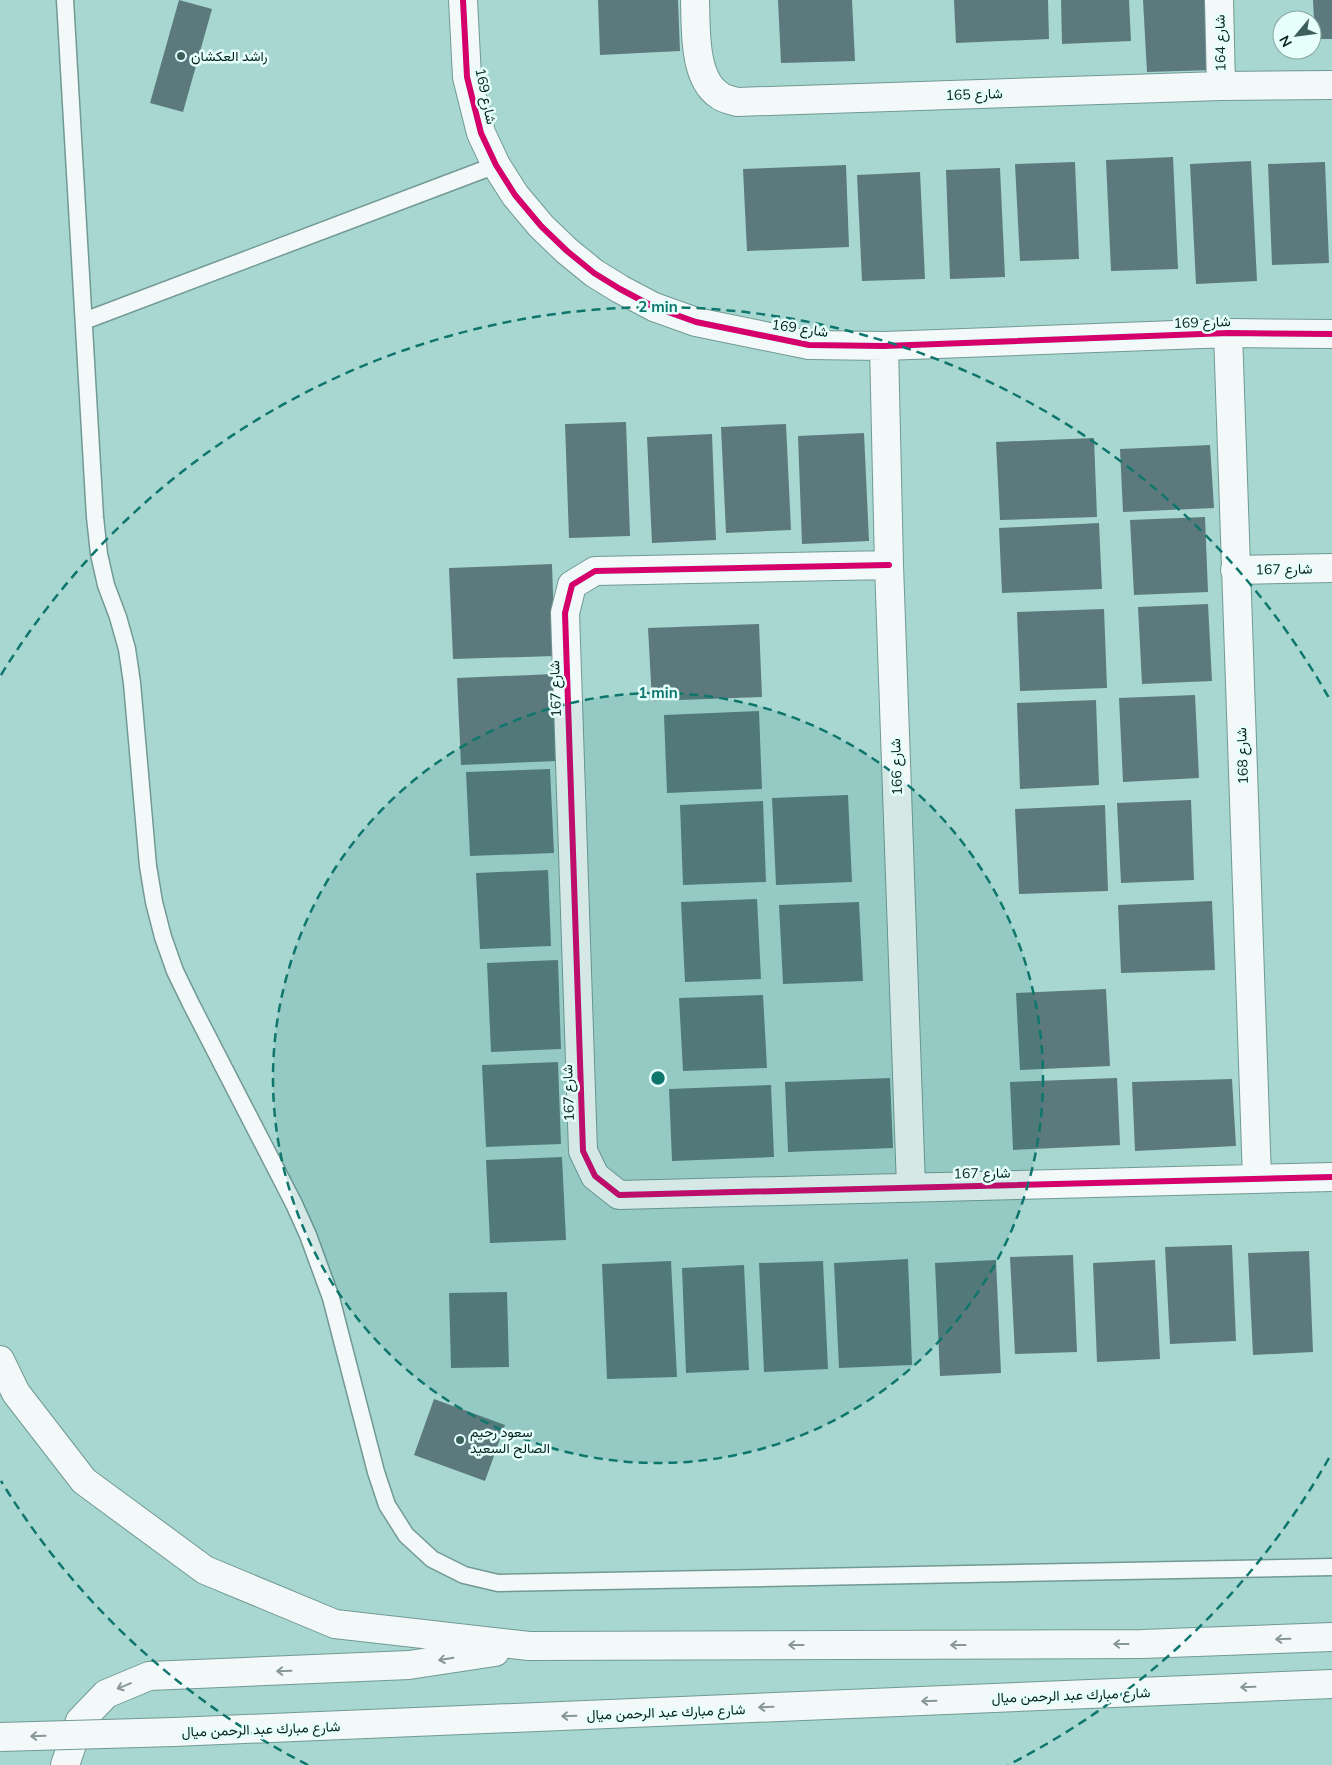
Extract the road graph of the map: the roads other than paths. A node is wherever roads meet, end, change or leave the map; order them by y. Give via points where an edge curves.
1 (65, 0) edge
2 (463, 0) edge
3 (695, 0) edge
4 (1219, 0) edge
5 (1332, 85) edge
6 (1221, 86) junction
7 (496, 165) junction
8 (84, 321) junction
9 (1228, 333) junction
10 (1332, 334) edge
11 (884, 346) junction
12 (889, 565) junction
13 (1332, 568) edge
14 (1235, 570) junction
15 (1332, 1177) edge
16 (1257, 1179) junction
17 (911, 1187) junction
18 (0, 1360) edge
19 (1332, 1567) edge
20 (1332, 1637) edge
21 (529, 1646) junction
22 (1332, 1684) edge
23 (0, 1737) edge
24 (65, 1765) edge

1 - 8 lane
2 - 7 main road, شارع 169 via 467,77 481,133
3 - 6 main road, شارع 165 via 699,63 718,95 737,102
4 - 6 main road, شارع 164
5 - 6 main road, شارع 165
7 - 8 lane
7 - 11 main road, شارع 169 via 541,226 566,250 594,273 654,307 696,322 809,345
8 - 19 lane via 99,554 127,649 148,866 163,937 190,1004 308,1235 331,1298 384,1497 406,1535 432,1559 464,1575 498,1583
9 - 10 main road, شارع 169
9 - 11 main road, شارع 169
9 - 14 main road, شارع 168
11 - 12 main road, شارع 166
12 - 17 main road, شارع 166
12 - 17 main road, شارع 167 via 595,571 572,585 565,613 582,1151 595,1176 619,1195
13 - 14 main road, شارع 167
14 - 16 main road, شارع 168
15 - 16 main road, شارع 167
16 - 17 main road, شارع 167
18 - 21 main road via 16,1393 84,1481 205,1570 335,1624
20 -> 21 main road via 1142,1644
21 -> 24 main road via 409,1665 149,1676 99,1700 80,1721
22 -> 23 main road, شارع مبارك عبد الرحمن ميال, bridge

